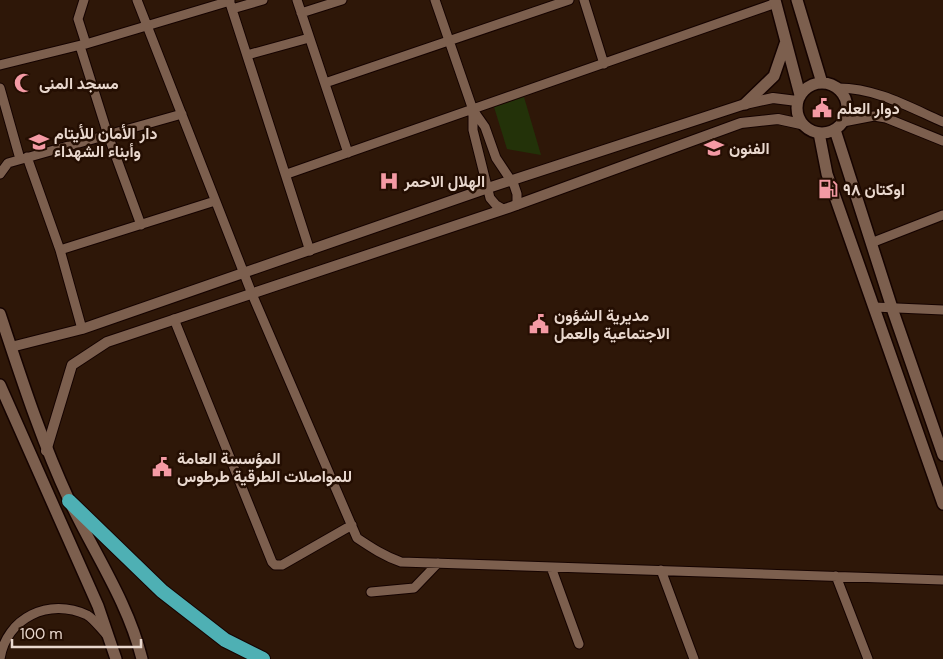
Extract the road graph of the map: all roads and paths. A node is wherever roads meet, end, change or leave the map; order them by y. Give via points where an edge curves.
1 (84, 0) edge
2 (137, 0) edge
3 (263, 0) edge
4 (297, 0) edge
5 (342, 0) edge
6 (435, 0) edge
7 (569, 0) edge
8 (584, 0) edge
9 (797, 0) edge
10 (776, 2) edge
11 (230, 3) edge
12 (301, 13) junction
13 (148, 27) junction
14 (309, 38) junction
15 (449, 41) junction
16 (785, 44) junction
17 (83, 45) junction
18 (248, 56) junction
19 (604, 64) junction
20 (0, 65) edge
21 (325, 83) junction
22 (822, 83) junction
23 (0, 88) edge
24 (838, 88) junction
25 (799, 98) junction
26 (745, 104) junction
27 (473, 110) junction
28 (182, 114) junction
29 (843, 122) junction
30 (943, 122) edge
31 (802, 124) junction
32 (835, 130) junction
33 (819, 133) junction
34 (108, 135) junction
35 (943, 141) edge
36 (348, 153) junction
37 (23, 158) junction
38 (4, 160) edge
39 (0, 174) edge
40 (286, 174) junction
41 (512, 180) junction
42 (488, 188) junction
43 (215, 201) junction
44 (517, 205) junction
45 (504, 209) junction
46 (943, 215) edge
47 (141, 225) junction
48 (871, 243) junction
49 (60, 250) junction
50 (310, 251) junction
51 (244, 275) junction
52 (252, 294) junction
53 (874, 308) junction
54 (892, 308) junction
55 (943, 310) edge
56 (0, 314) edge
57 (174, 319) junction
58 (82, 329) junction
59 (11, 347) junction
60 (0, 385) edge
61 (46, 451) junction
62 (943, 455) edge
63 (70, 501) junction
64 (943, 504) edge
65 (352, 525) junction
66 (438, 563) junction
67 (551, 567) junction
68 (661, 570) junction
69 (836, 576) junction
70 (943, 580) edge
71 (371, 592) dead end
72 (109, 637) junction
73 (579, 644) dead end
74 (0, 659) edge
75 (116, 659) edge
76 (142, 659) edge
77 (264, 659) edge
78 (694, 659) edge
79 (868, 659) edge

1 - 17 street via 78,19
2 - 13 street
3 - 11 street
4 - 12 street
5 - 12 street
6 - 15 street
7 - 15 street
8 - 19 street
9 - 22 main road
10 - 16 main road
10 - 19 street
11 - 13 street
11 - 18 street
12 - 14 street
13 - 17 street
13 - 28 street
14 - 18 street
14 - 21 street
15 - 21 street
15 - 27 street
16 - 25 main road
16 - 26 main road via 774,76
17 - 20 street
17 - 34 street
18 - 40 street
19 - 27 street
21 - 36 street
22 - 24 main road
22 - 25 main road via 809,86
23 - 37 street
24 - 29 main road via 847,108
24 - 30 street via 875,92
25 - 26 street via 773,98
25 - 31 main road via 796,110
26 - 41 street
27 - 36 street
27 - 41 street via 485,127 496,158
27 - 42 street via 473,130
28 - 34 street
28 - 43 street
29 - 32 main road
29 - 35 street via 874,116 886,118
31 - 33 main road
31 - 44 street via 778,119 742,122
32 - 33 main road
32 - 48 main road
33 - 53 main road via 827,174
34 - 37 street
34 - 47 street
36 - 40 street
37 - 38 street
37 - 49 street
38 - 39 street
40 - 50 street
41 - 42 street
41 - 44 street
42 - 45 street via 493,202
42 - 50 street
43 - 47 street
43 - 51 street
44 - 45 street
45 - 52 street
46 - 48 street
47 - 49 street
48 - 54 main road
49 - 58 street
50 - 51 street
51 - 52 street
51 - 58 street
52 - 57 street
52 - 65 street
53 - 54 street
53 - 64 main road
54 - 55 street
54 - 62 main road
56 - 59 main road
57 - 61 street via 107,342 72,365
57 - 65 street via 272,562 282,566
58 - 59 street
59 - 61 main road
60 - 72 main road
61 - 63 main road
63 - 76 main road via 135,630
63 - 77 highway via 162,591 225,640
65 - 66 street via 358,538 382,555 401,562
66 - 67 street
66 - 71 street via 414,588
67 - 68 street
67 - 73 street
68 - 69 street
68 - 78 street
69 - 70 street
69 - 79 street
72 - 74 street via 89,616 53,608 35,612 20,621 8,634
72 - 75 main road

